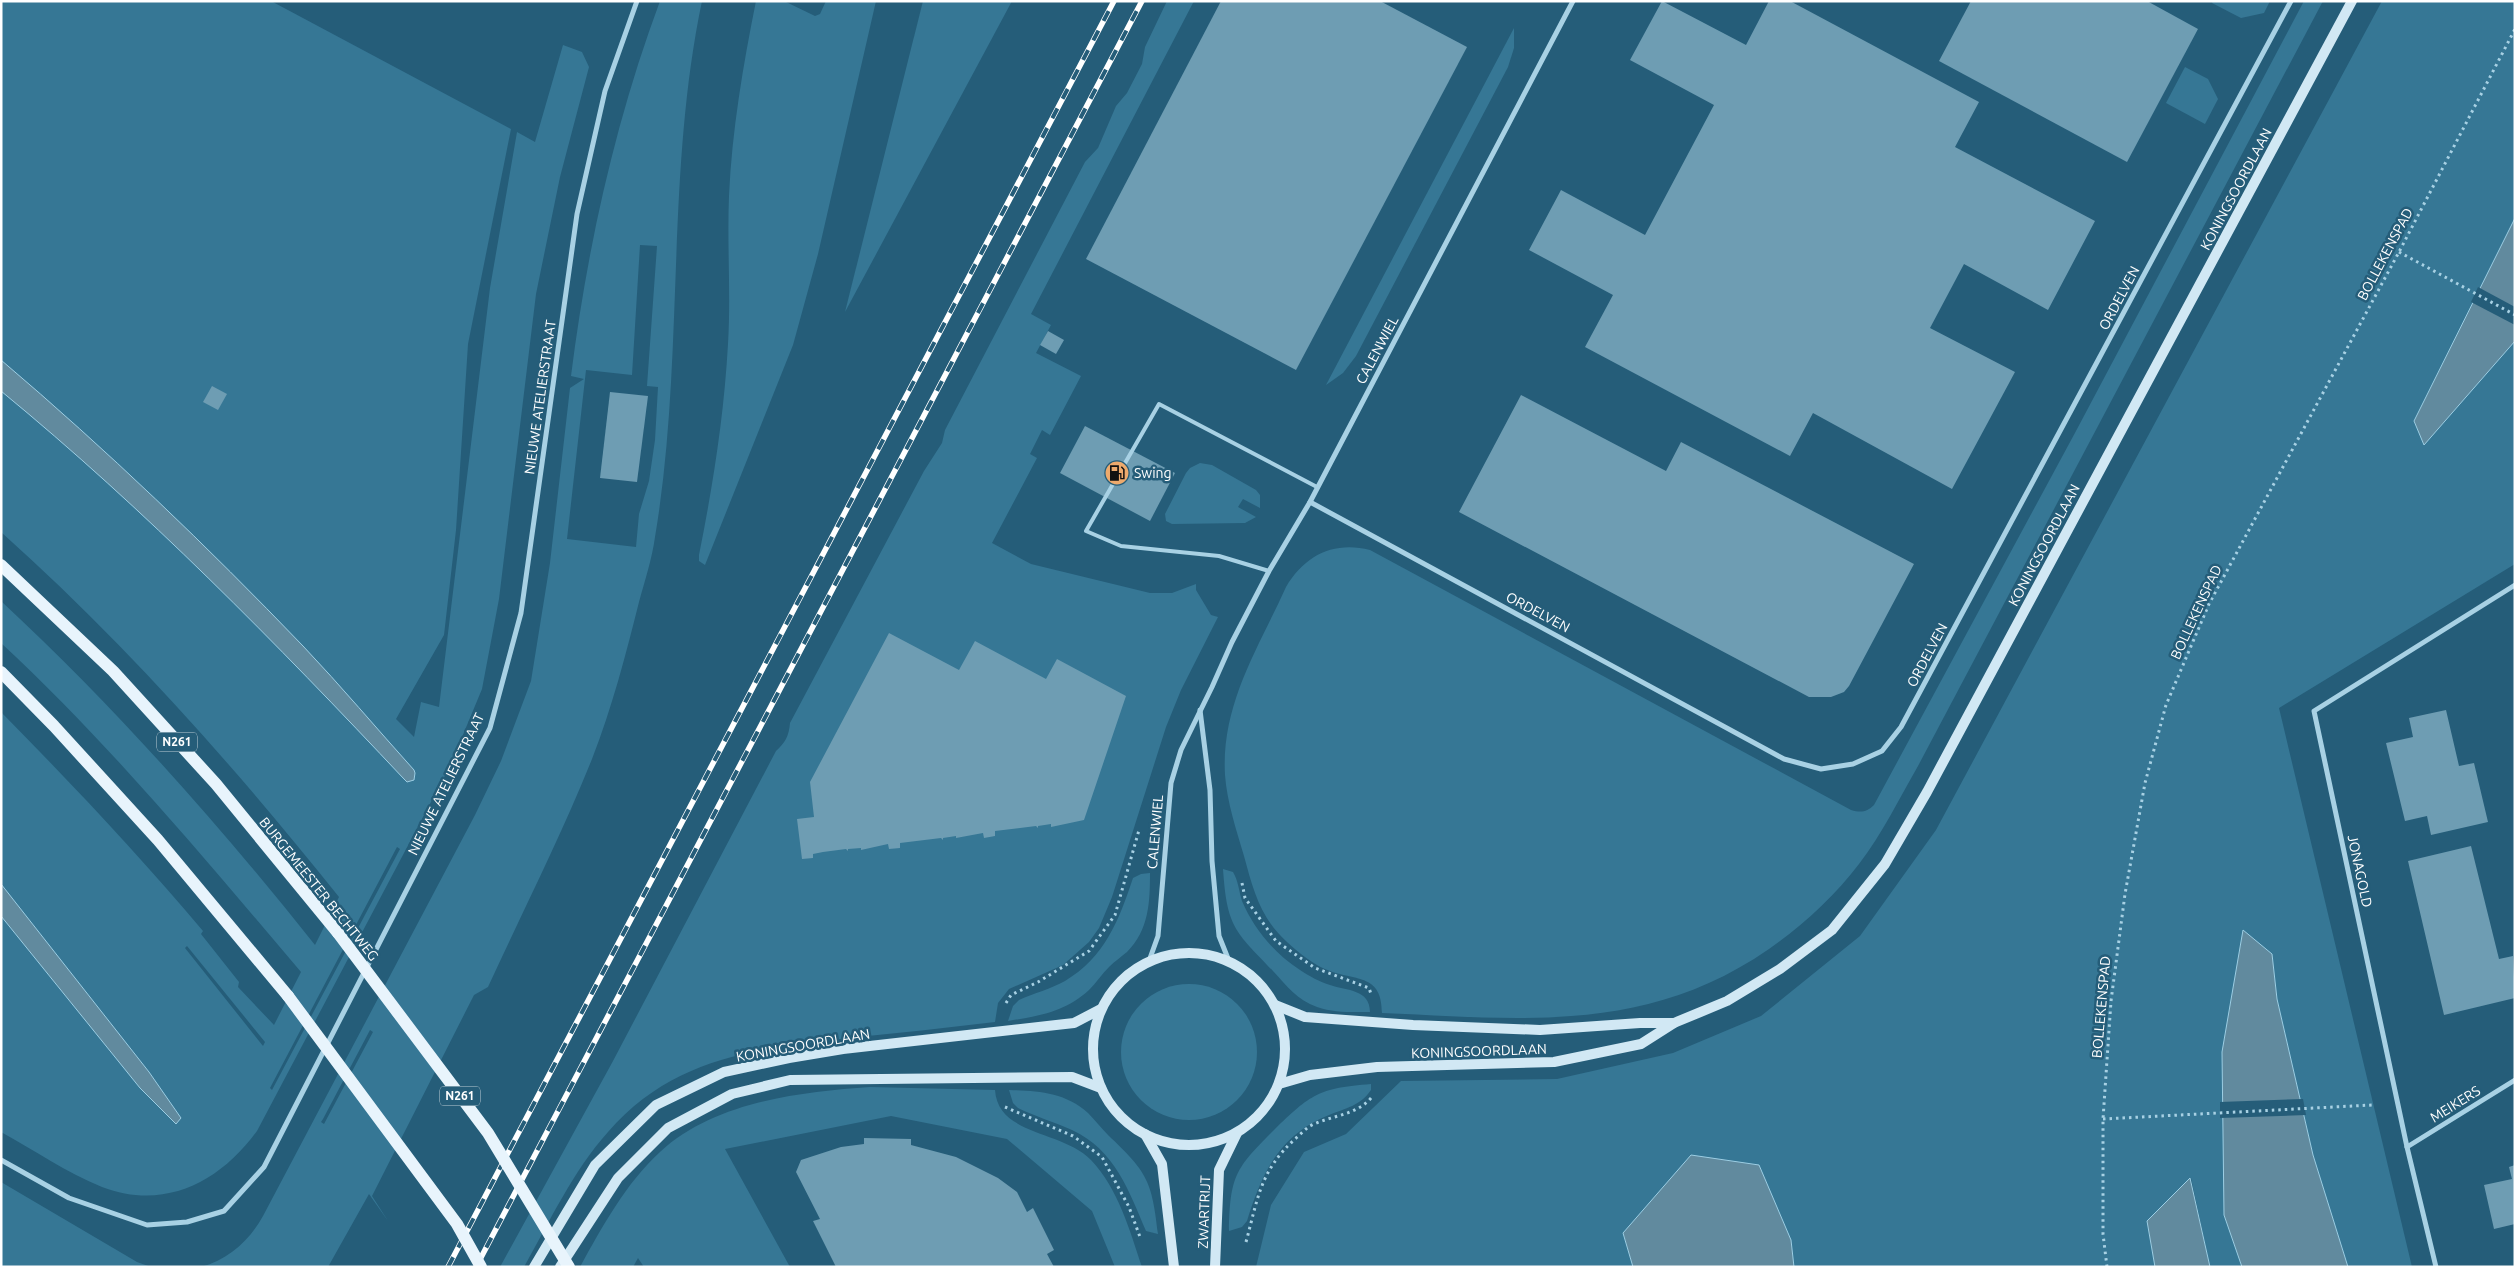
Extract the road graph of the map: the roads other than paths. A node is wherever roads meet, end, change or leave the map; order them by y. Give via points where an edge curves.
1 (637, 1) edge
2 (1573, 1) edge
3 (2291, 1) edge
4 (2352, 1) edge
5 (1318, 487) junction
6 (1310, 502) junction
7 (1, 565) edge
8 (1268, 571) junction
9 (2515, 585) edge
10 (1, 672) edge
11 (1200, 710) junction
12 (1149, 961) junction
13 (1229, 961) junction
14 (1275, 1006) junction
15 (1101, 1009) junction
16 (1674, 1023) junction
17 (2515, 1080) edge
18 (1279, 1084) junction
19 (1101, 1088) junction
20 (1237, 1133) junction
21 (1145, 1134) junction
22 (2408, 1147) junction
23 (1, 1160) edge
24 (481, 1267) edge
25 (534, 1267) edge
26 (560, 1267) edge
27 (570, 1267) edge
28 (1174, 1267) edge
29 (1215, 1267) edge
30 (2436, 1267) edge

1 - 23 street, NIEUWE ATELIERSTRAAT via 605,91 577,214 521,613 490,728 264,1167 224,1211 187,1222 147,1225 69,1198
2 - 5 street, CALENWIEL
3 - 6 street, ORDELVEN via 1901,727 1882,751 1854,764 1821,769 1784,758
4 - 16 street, KONINGSOORDLAAN via 1932,784 1885,864 1832,930 1780,970 1726,1001
5 - 6 street, CALENWIEL
5 - 8 lane via 1159,404 1086,531 1120,546 1219,556
6 - 8 street, CALENWIEL
7 - 27 main road, BURGEMEESTER BECHTWEG / N261, bridge via 113,671 216,784 338,934 488,1133
8 - 11 street, CALENWIEL
9 - 22 street, JONAGOLD via 2314,711
10 - 24 main road, bridge via 158,840 288,996 457,1224
11 - 12 street, CALENWIEL via 1181,750 1171,783 1158,936
11 - 13 street via 1210,790 1219,936
12 - 13 street via 1175,954 1203,954
12 - 15 street via 1113,989
13 - 14 street via 1253,977
14 - 16 street, KONINGSOORDLAAN via 1305,1017 1432,1026 1540,1030
14 - 18 street via 1284,1031 1285,1049
15 - 19 street via 1094,1035 1094,1062
15 - 25 street, KONINGSOORDLAAN via 1074,1023 843,1049 724,1072 656,1105 595,1165
16 - 18 street, KONINGSOORDLAAN via 1641,1044 1554,1062 1377,1067 1310,1075
17 - 22 street, MEIKERS
18 - 20 street via 1254,1120
19 - 21 street via 1127,1123
19 - 26 street via 1072,1078 790,1080 732,1094 668,1128 618,1178
20 - 21 street via 1207,1144 1175,1144
20 - 29 street, ZWARTRIJT via 1219,1170
21 - 28 street via 1162,1164
22 - 30 street, JONAGOLD

